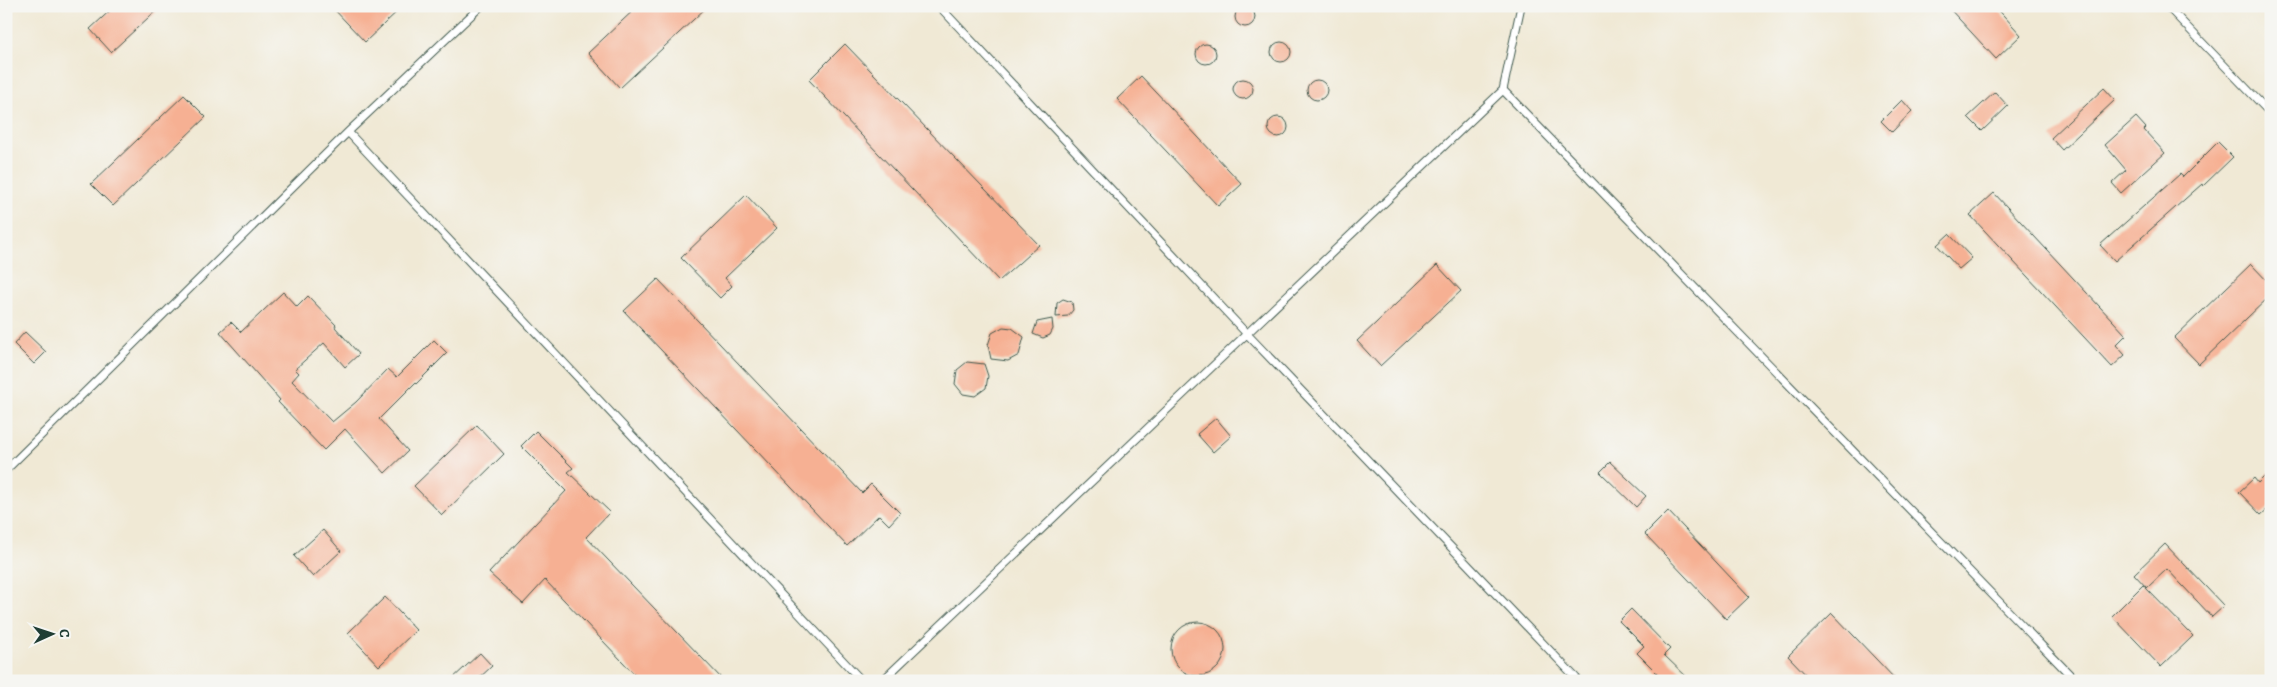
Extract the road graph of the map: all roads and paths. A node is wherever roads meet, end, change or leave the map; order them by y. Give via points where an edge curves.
1 (482, 6) edge
2 (939, 6) edge
3 (1521, 6) edge
4 (2167, 6) edge
5 (1503, 90) junction
6 (2271, 114) edge
7 (348, 132) junction
8 (1247, 334) junction
9 (6, 470) edge
10 (862, 681) edge
11 (882, 681) edge
12 (1579, 681) edge
13 (2076, 681) edge

1 - 7 lane
2 - 8 lane
3 - 5 lane
4 - 6 lane
5 - 8 lane
5 - 13 lane
7 - 9 lane
7 - 10 lane
8 - 11 lane
8 - 12 lane

